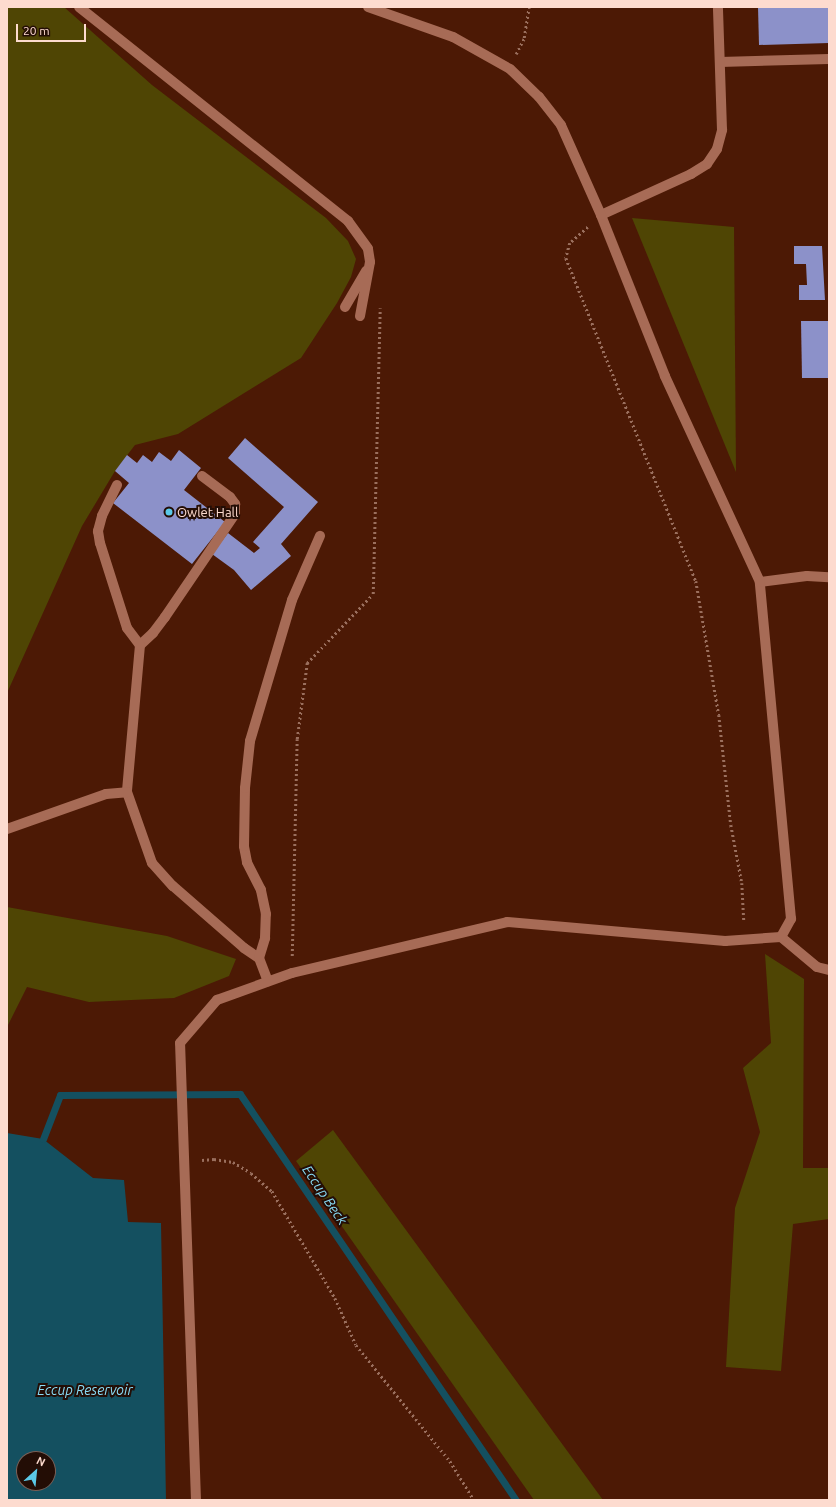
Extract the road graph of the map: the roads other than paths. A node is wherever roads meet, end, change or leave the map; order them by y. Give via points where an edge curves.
1 (79, 7) edge
2 (368, 7) edge
3 (718, 7) edge
4 (829, 59) edge
5 (720, 62) junction
6 (601, 215) junction
7 (370, 262) junction
8 (345, 307) dead end
9 (360, 316) dead end
10 (202, 476) dead end
11 (117, 485) dead end
12 (320, 536) dead end
13 (829, 577) edge
14 (760, 582) junction
15 (140, 645) junction
16 (127, 792) junction
17 (7, 829) edge
18 (781, 937) junction
19 (259, 958) junction
20 (829, 970) edge
21 (268, 981) junction
22 (196, 1500) edge

1 - 7 lane via 348,221 368,249
2 - 6 lane via 453,37 510,69 539,97 561,125
3 - 5 lane
4 - 5 lane
5 - 6 lane via 722,130 717,149 707,164
6 - 14 lane via 665,376
7 - 8 lane
7 - 9 lane
10 - 15 lane via 230,497 235,504 235,514 153,633
11 - 15 lane via 102,516 98,531 128,628
12 - 19 lane via 292,600 250,741 245,788 244,846 247,862 264,902 265,938
13 - 14 lane via 807,576
14 - 18 lane via 791,919
15 - 16 lane
16 - 17 lane via 106,794
16 - 19 lane via 152,863 173,886
18 - 20 lane via 817,967
18 - 21 lane via 725,941 507,922 292,973
19 - 21 lane
21 - 22 lane via 217,1000 180,1043

